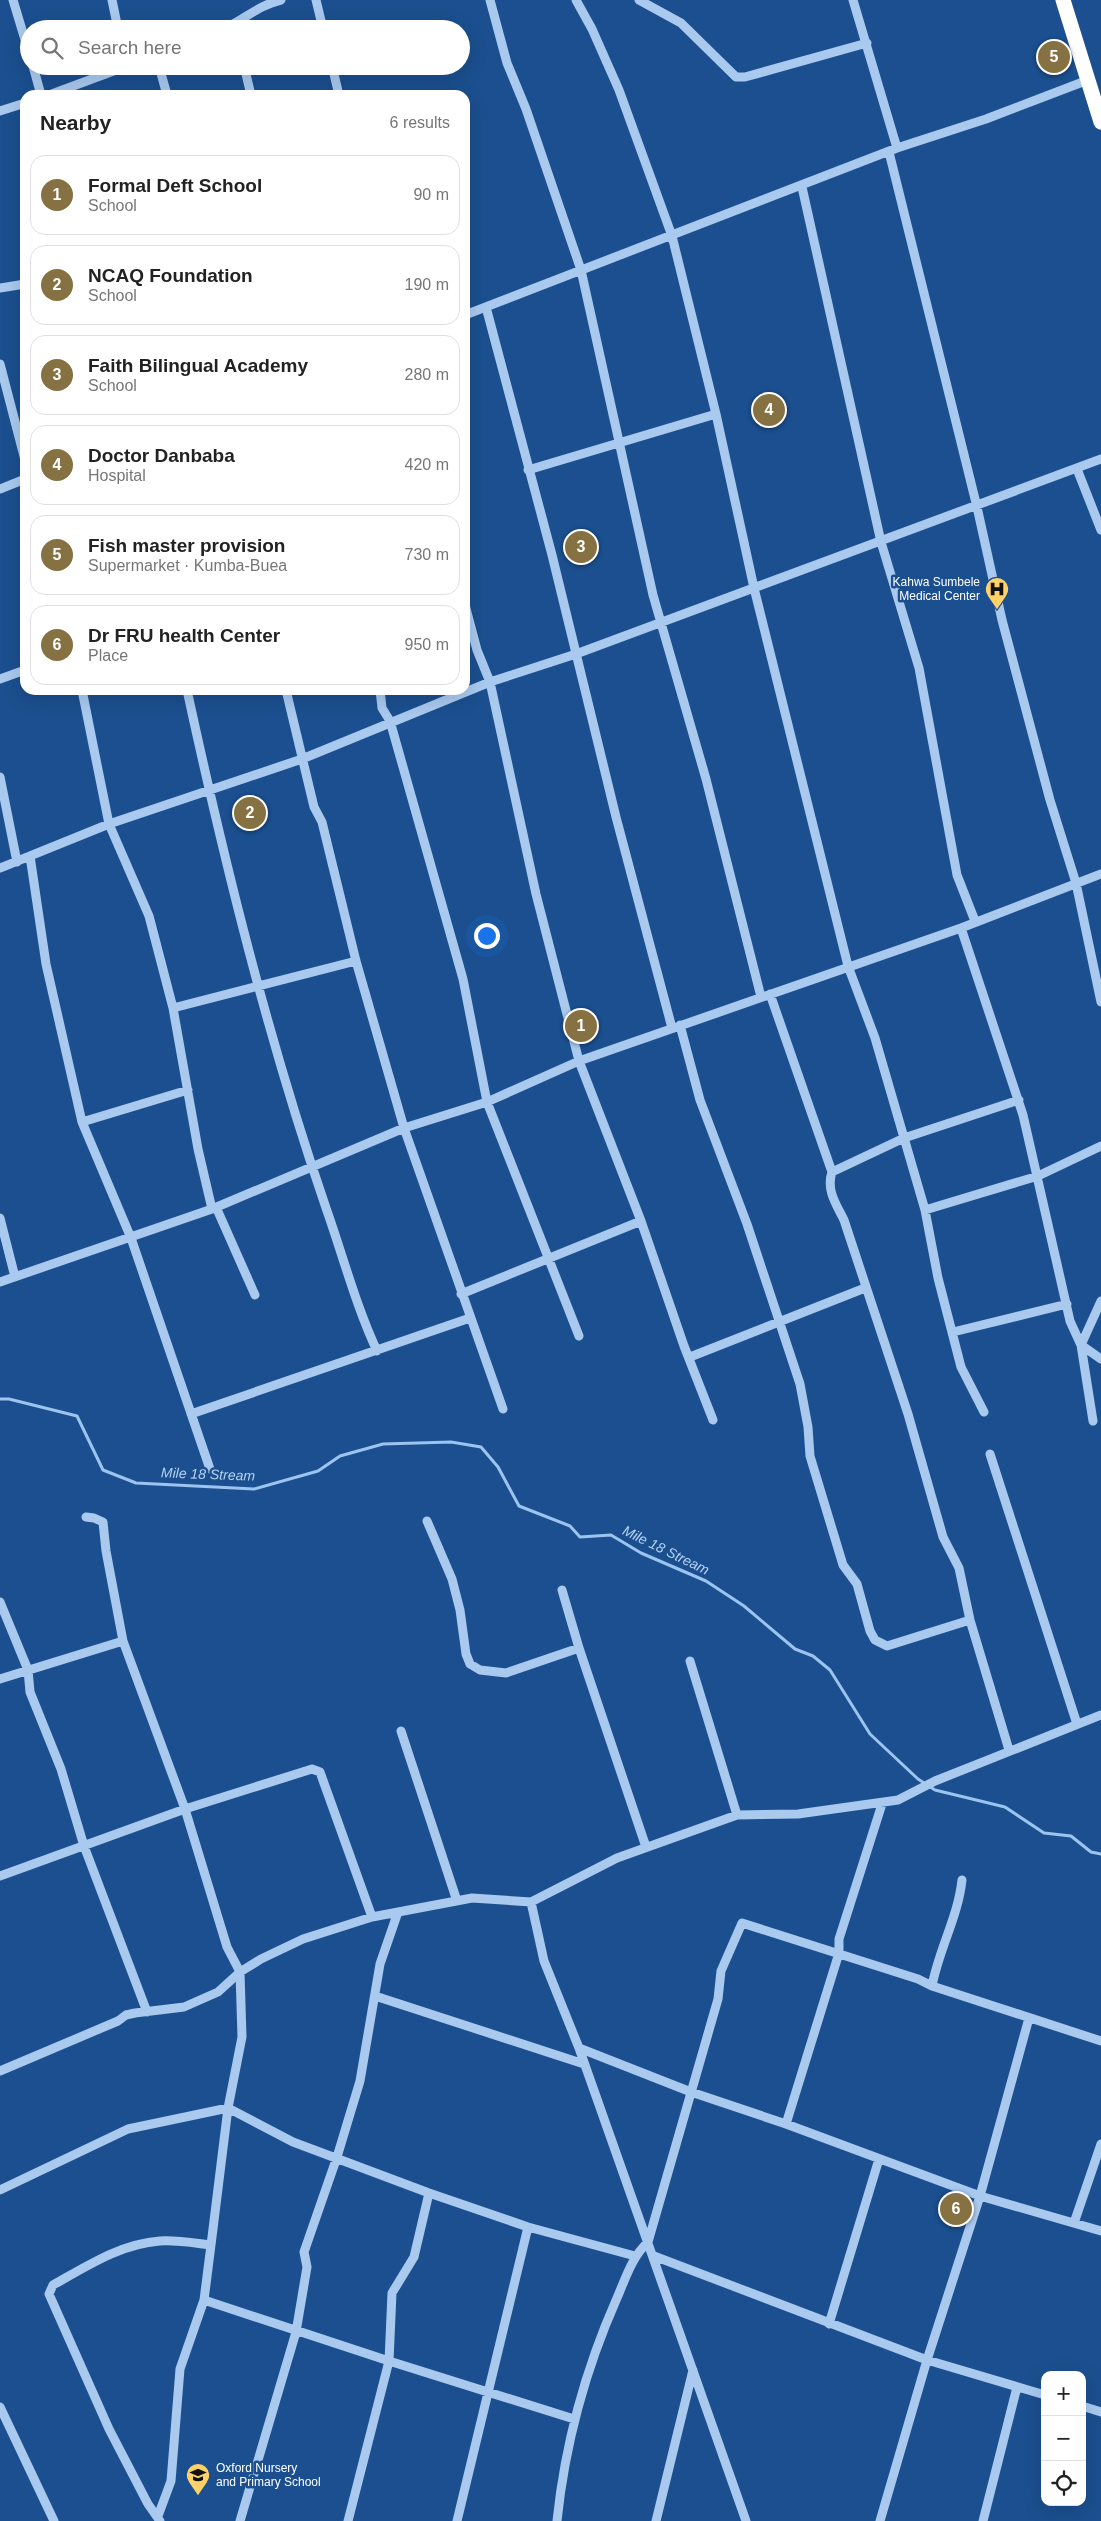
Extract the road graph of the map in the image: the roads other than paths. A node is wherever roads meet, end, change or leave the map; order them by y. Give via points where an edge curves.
1 (13, 0) edge
2 (112, 0) edge
3 (281, 0) edge
4 (316, 0) edge
5 (490, 0) edge
6 (576, 0) edge
7 (640, 0) edge
8 (853, 0) edge
9 (1063, 0) edge
10 (261, 2) edge
11 (116, 20) edge
12 (241, 20) edge
13 (321, 20) edge
14 (20, 23) edge
15 (867, 43) junction
16 (35, 75) edge
17 (102, 75) edge
18 (161, 75) edge
19 (246, 75) edge
20 (334, 75) edge
21 (1088, 80) junction
22 (40, 90) edge
23 (62, 90) edge
24 (166, 90) edge
25 (250, 90) edge
26 (338, 90) edge
27 (20, 105) edge
28 (0, 111) edge
29 (1101, 122) edge
30 (893, 150) junction
31 (802, 187) junction
32 (672, 236) junction
33 (581, 270) junction
34 (20, 285) edge
35 (0, 288) edge
36 (486, 307) junction
37 (470, 313) edge
38 (0, 364) edge
39 (716, 414) junction
40 (20, 441) edge
41 (618, 443) junction
42 (1101, 459) edge
43 (1077, 469) junction
44 (528, 470) junction
45 (20, 481) edge
46 (0, 489) edge
47 (977, 507) junction
48 (1101, 530) edge
49 (881, 542) junction
50 (754, 588) junction
51 (662, 622) junction
52 (470, 625) edge
53 (576, 654) junction
54 (20, 672) edge
55 (0, 679) edge
56 (490, 682) junction
57 (470, 690) edge
58 (83, 695) edge
59 (189, 695) edge
60 (287, 695) edge
61 (381, 695) edge
62 (457, 695) edge
63 (390, 721) junction
64 (302, 759) junction
65 (0, 777) edge
66 (209, 791) junction
67 (109, 824) junction
68 (30, 856) junction
69 (17, 862) junction
70 (0, 868) edge
71 (1101, 874) edge
72 (1076, 884) junction
73 (975, 921) junction
74 (961, 928) junction
75 (356, 960) junction
76 (848, 966) junction
77 (259, 987) junction
78 (770, 994) junction
79 (760, 997) junction
80 (1101, 1002) edge
81 (173, 1008) junction
82 (676, 1027) junction
83 (579, 1061) junction
84 (188, 1090) junction
85 (1019, 1100) junction
86 (487, 1102) junction
87 (82, 1122) junction
88 (404, 1128) junction
89 (904, 1138) junction
90 (1101, 1146) edge
91 (312, 1166) junction
92 (832, 1172) junction
93 (1038, 1176) junction
94 (214, 1208) junction
95 (925, 1210) junction
96 (0, 1218) edge
97 (641, 1221) junction
98 (131, 1238) junction
99 (548, 1260) junction
100 (15, 1277) junction
101 (0, 1282) edge
102 (865, 1288) junction
103 (461, 1294) junction
104 (255, 1295) dead end
105 (1101, 1301) edge
106 (1067, 1304) junction
107 (470, 1318) junction
108 (778, 1322) junction
109 (953, 1332) junction
110 (579, 1336) dead end
111 (1081, 1344) junction
112 (377, 1351) junction
113 (690, 1357) junction
114 (1101, 1359) edge
115 (503, 1409) dead end
116 (984, 1412) dead end
117 (191, 1414) junction
118 (713, 1420) dead end
119 (1093, 1421) dead end
120 (990, 1454) dead end
121 (210, 1469) dead end
122 (86, 1517) dead end
123 (426, 1521) dead end
124 (562, 1590) dead end
125 (0, 1602) edge
126 (970, 1620) junction
127 (123, 1640) junction
128 (579, 1648) junction
129 (690, 1661) dead end
130 (28, 1670) junction
131 (0, 1679) edge
132 (1101, 1715) edge
133 (1077, 1724) junction
134 (401, 1731) dead end
135 (1009, 1750) junction
136 (882, 1804) junction
137 (185, 1809) junction
138 (736, 1815) junction
139 (84, 1846) junction
140 (646, 1848) junction
141 (0, 1876) edge
142 (962, 1880) dead end
143 (457, 1901) junction
144 (531, 1902) junction
145 (398, 1912) junction
146 (372, 1917) junction
147 (839, 1953) junction
148 (240, 1972) junction
149 (932, 1986) junction
150 (375, 1996) junction
151 (147, 2012) junction
152 (1029, 2018) junction
153 (1101, 2041) edge
154 (579, 2048) junction
155 (584, 2064) junction
156 (0, 2071) edge
157 (691, 2092) junction
158 (228, 2108) junction
159 (786, 2124) junction
160 (1101, 2144) edge
161 (337, 2157) junction
162 (879, 2159) junction
163 (0, 2190) edge
164 (429, 2192) junction
165 (980, 2196) junction
166 (1074, 2223) junction
167 (528, 2227) junction
168 (1101, 2231) edge
169 (648, 2242) junction
170 (211, 2245) junction
171 (635, 2256) junction
172 (654, 2256) junction
173 (204, 2300) junction
174 (829, 2324) junction
175 (296, 2332) junction
176 (927, 2360) junction
177 (390, 2361) junction
178 (693, 2370) junction
179 (1017, 2387) junction
180 (487, 2391) junction
181 (1041, 2394) edge
182 (0, 2407) edge
183 (1086, 2407) edge
184 (1101, 2412) edge
185 (574, 2419) junction
186 (159, 2519) edge
187 (54, 2521) edge
188 (240, 2521) edge
189 (348, 2521) edge
190 (457, 2521) edge
191 (557, 2521) edge
192 (656, 2521) edge
193 (746, 2521) edge
194 (880, 2521) edge
195 (983, 2521) edge

1 - 14 street
2 - 11 street
3 - 10 street
4 - 13 street
5 - 33 street via 507,63
6 - 32 street via 619,90
7 - 15 street via 681,23 736,77 746,77
8 - 15 street
9 - 21 highway
10 - 12 street
15 - 30 street
16 - 22 street
17 - 23 street
18 - 24 street
19 - 25 street
20 - 26 street
21 - 29 highway
21 - 30 street
27 - 28 street
30 - 31 street
30 - 47 street
31 - 32 street
31 - 49 street
32 - 33 street
32 - 39 street
33 - 36 street
33 - 41 street
34 - 35 street
36 - 37 street
36 - 44 street
38 - 40 street
39 - 41 street
39 - 50 street
41 - 44 street
41 - 51 street
42 - 43 street
43 - 47 street
43 - 48 street
44 - 53 street
45 - 46 street
47 - 49 street
47 - 72 street via 1007,639
49 - 50 street
49 - 73 street via 919,668 957,875
50 - 51 street
50 - 76 street
51 - 53 street
51 - 79 street via 706,779
52 - 56 street via 476,650
53 - 56 street
53 - 82 street
54 - 55 street
56 - 57 street
56 - 83 street via 536,894
58 - 67 street
59 - 66 street
60 - 64 street
61 - 63 street via 382,708
62 - 63 street
63 - 64 street
63 - 86 street via 463,979
64 - 66 street
64 - 75 street via 314,807 322,822
65 - 69 street
66 - 67 street
66 - 77 street
67 - 68 street
67 - 81 street via 151,923
68 - 69 street
68 - 87 street via 46,964
69 - 70 street
71 - 72 street
72 - 73 street
72 - 80 street
73 - 74 street
74 - 76 street
74 - 85 street
75 - 77 street
75 - 88 street
76 - 78 street
76 - 89 street via 875,1038
77 - 81 street
77 - 91 street
78 - 79 street
78 - 92 street
79 - 82 street
81 - 84 street
82 - 83 street
82 - 108 street via 747,1224
83 - 86 street
83 - 97 street
84 - 87 street
84 - 94 street
85 - 89 street
85 - 93 street
86 - 88 street
86 - 99 street
87 - 98 street
88 - 91 street
88 - 103 street
89 - 92 street
89 - 95 street
90 - 93 street
91 - 94 street
91 - 112 street
92 - 102 street via 832,1195 844,1220
93 - 95 street
93 - 106 street
94 - 98 street
94 - 104 street
95 - 109 street via 936,1272
96 - 100 street
97 - 99 street
97 - 113 street
98 - 100 street
98 - 117 street
99 - 103 street
99 - 110 street
100 - 101 street
102 - 108 street
102 - 126 street via 908,1414 943,1537 957,1561
103 - 107 street
105 - 111 street
106 - 109 street
106 - 111 street via 1070,1321
107 - 112 street
107 - 115 street
108 - 113 street
108 - 126 street via 800,1384 810,1456 843,1565 857,1584 875,1640 886,1646
109 - 116 street via 961,1367
111 - 114 street
111 - 119 street
112 - 117 street
113 - 118 street
117 - 121 street
120 - 133 street
122 - 127 street via 103,1522
123 - 128 street via 452,1579 470,1664 480,1670 506,1673
124 - 128 street
125 - 130 street
126 - 135 street
127 - 130 street
127 - 137 street
128 - 140 street
129 - 138 street
130 - 131 street
130 - 139 street via 30,1692 61,1769
132 - 133 street
133 - 135 street
134 - 143 street
135 - 136 street via 907,1797
136 - 138 street via 798,1814
136 - 147 street via 839,1939
137 - 139 street
137 - 146 street via 312,1769 318,1770
137 - 148 street via 227,1947
138 - 140 street
139 - 141 street
139 - 151 street
140 - 144 street via 605,1864
142 - 149 street via 958,1907
143 - 144 street via 484,1898
143 - 145 street
144 - 154 street via 544,1961
145 - 146 street
145 - 150 street via 380,1964
146 - 148 street via 302,1939
147 - 149 street
147 - 157 street via 742,1923 721,1971 718,1999
147 - 159 street
148 - 151 street via 218,1992 184,2007
148 - 158 street via 242,2037
149 - 152 street
150 - 155 street
150 - 161 street via 360,2081
151 - 156 street via 126,2015
152 - 153 street
152 - 165 street
154 - 155 street
154 - 157 street
155 - 169 street
157 - 159 street
157 - 169 street
158 - 161 street via 294,2142
158 - 163 street via 128,2128
158 - 170 street
159 - 162 street
160 - 166 street
161 - 164 street
161 - 175 street via 304,2252 307,2267
162 - 165 street
162 - 174 street
164 - 167 street
164 - 177 street via 414,2257 392,2293
165 - 166 street
165 - 176 street
166 - 168 street
167 - 171 street
167 - 180 street
169 - 171 street
169 - 172 street
170 - 173 street
170 - 186 street via 164,2241 125,2248 53,2285 49,2294 109,2429
171 - 185 street via 600,2335
172 - 174 street
172 - 178 street
173 - 175 street
173 - 186 street via 180,2369 171,2481
174 - 176 street
175 - 177 street
175 - 188 street
176 - 179 street
176 - 194 street
177 - 180 street
177 - 189 street
178 - 192 street
178 - 193 street
179 - 181 street
179 - 195 street
180 - 185 street
180 - 190 street
182 - 187 street
183 - 184 street
185 - 191 street

